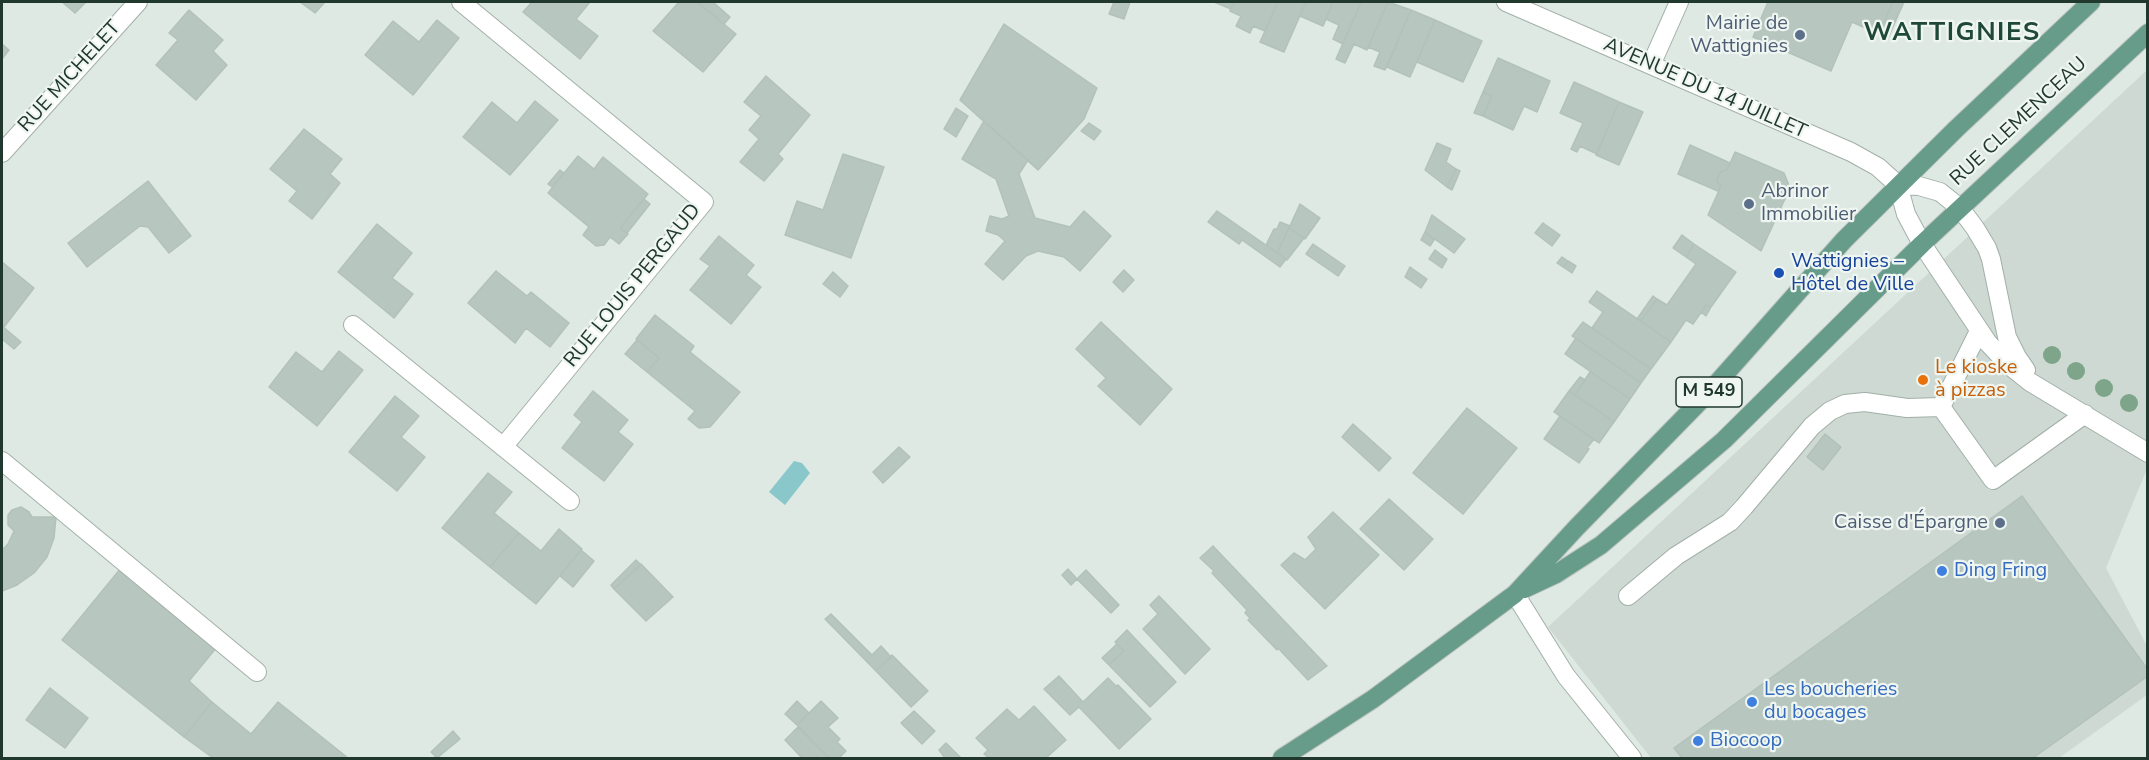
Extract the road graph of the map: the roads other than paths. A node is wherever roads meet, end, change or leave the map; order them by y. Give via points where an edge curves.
1 (138, 2) edge
2 (461, 2) edge
3 (1506, 2) edge
4 (1679, 2) edge
5 (2091, 2) edge
6 (2148, 33) edge
7 (1651, 66) junction
8 (2, 153) edge
9 (1898, 185) junction
10 (1960, 208) junction
11 (1922, 244) junction
12 (353, 325) dead end
13 (1979, 331) junction
14 (1941, 407) junction
15 (2085, 414) junction
16 (503, 447) junction
17 (2148, 453) edge
18 (2, 461) edge
19 (570, 501) dead end
20 (1515, 594) junction
21 (1628, 596) dead end
22 (258, 672) dead end
23 (1282, 759) edge
24 (1632, 759) edge

1 - 8 street, RUE MICHELET
2 - 16 street, RUE LOUIS PERGAUD via 704,202
3 - 7 street, AVENUE DU 14 JUILLET
4 - 7 street
5 - 9 main road, RUE CLEMENCEAU / M 549
6 - 10 main road, RUE CLEMENCEAU / M 549
7 - 9 street, AVENUE DU 14 JUILLET via 1851,152 1878,167
9 - 10 street via 1930,188
9 - 11 street via 1906,214
9 - 20 main road, M 549 via 1689,414
10 - 11 main road, RUE CLEMENCEAU / M 549
10 - 15 street via 1987,248 2004,327 2017,357 2033,376
11 - 13 street
11 - 20 main road, M 549 via 1744,423 1626,526 1580,559
12 - 16 street
13 - 14 street
13 - 15 street via 2020,374
14 - 15 street via 1994,480
14 - 21 street via 1907,408 1865,402 1830,411 1812,426 1730,522 1692,544
15 - 17 street
16 - 19 street
18 - 22 street
20 - 23 main road, M 549 via 1373,699
20 - 24 street via 1566,676

